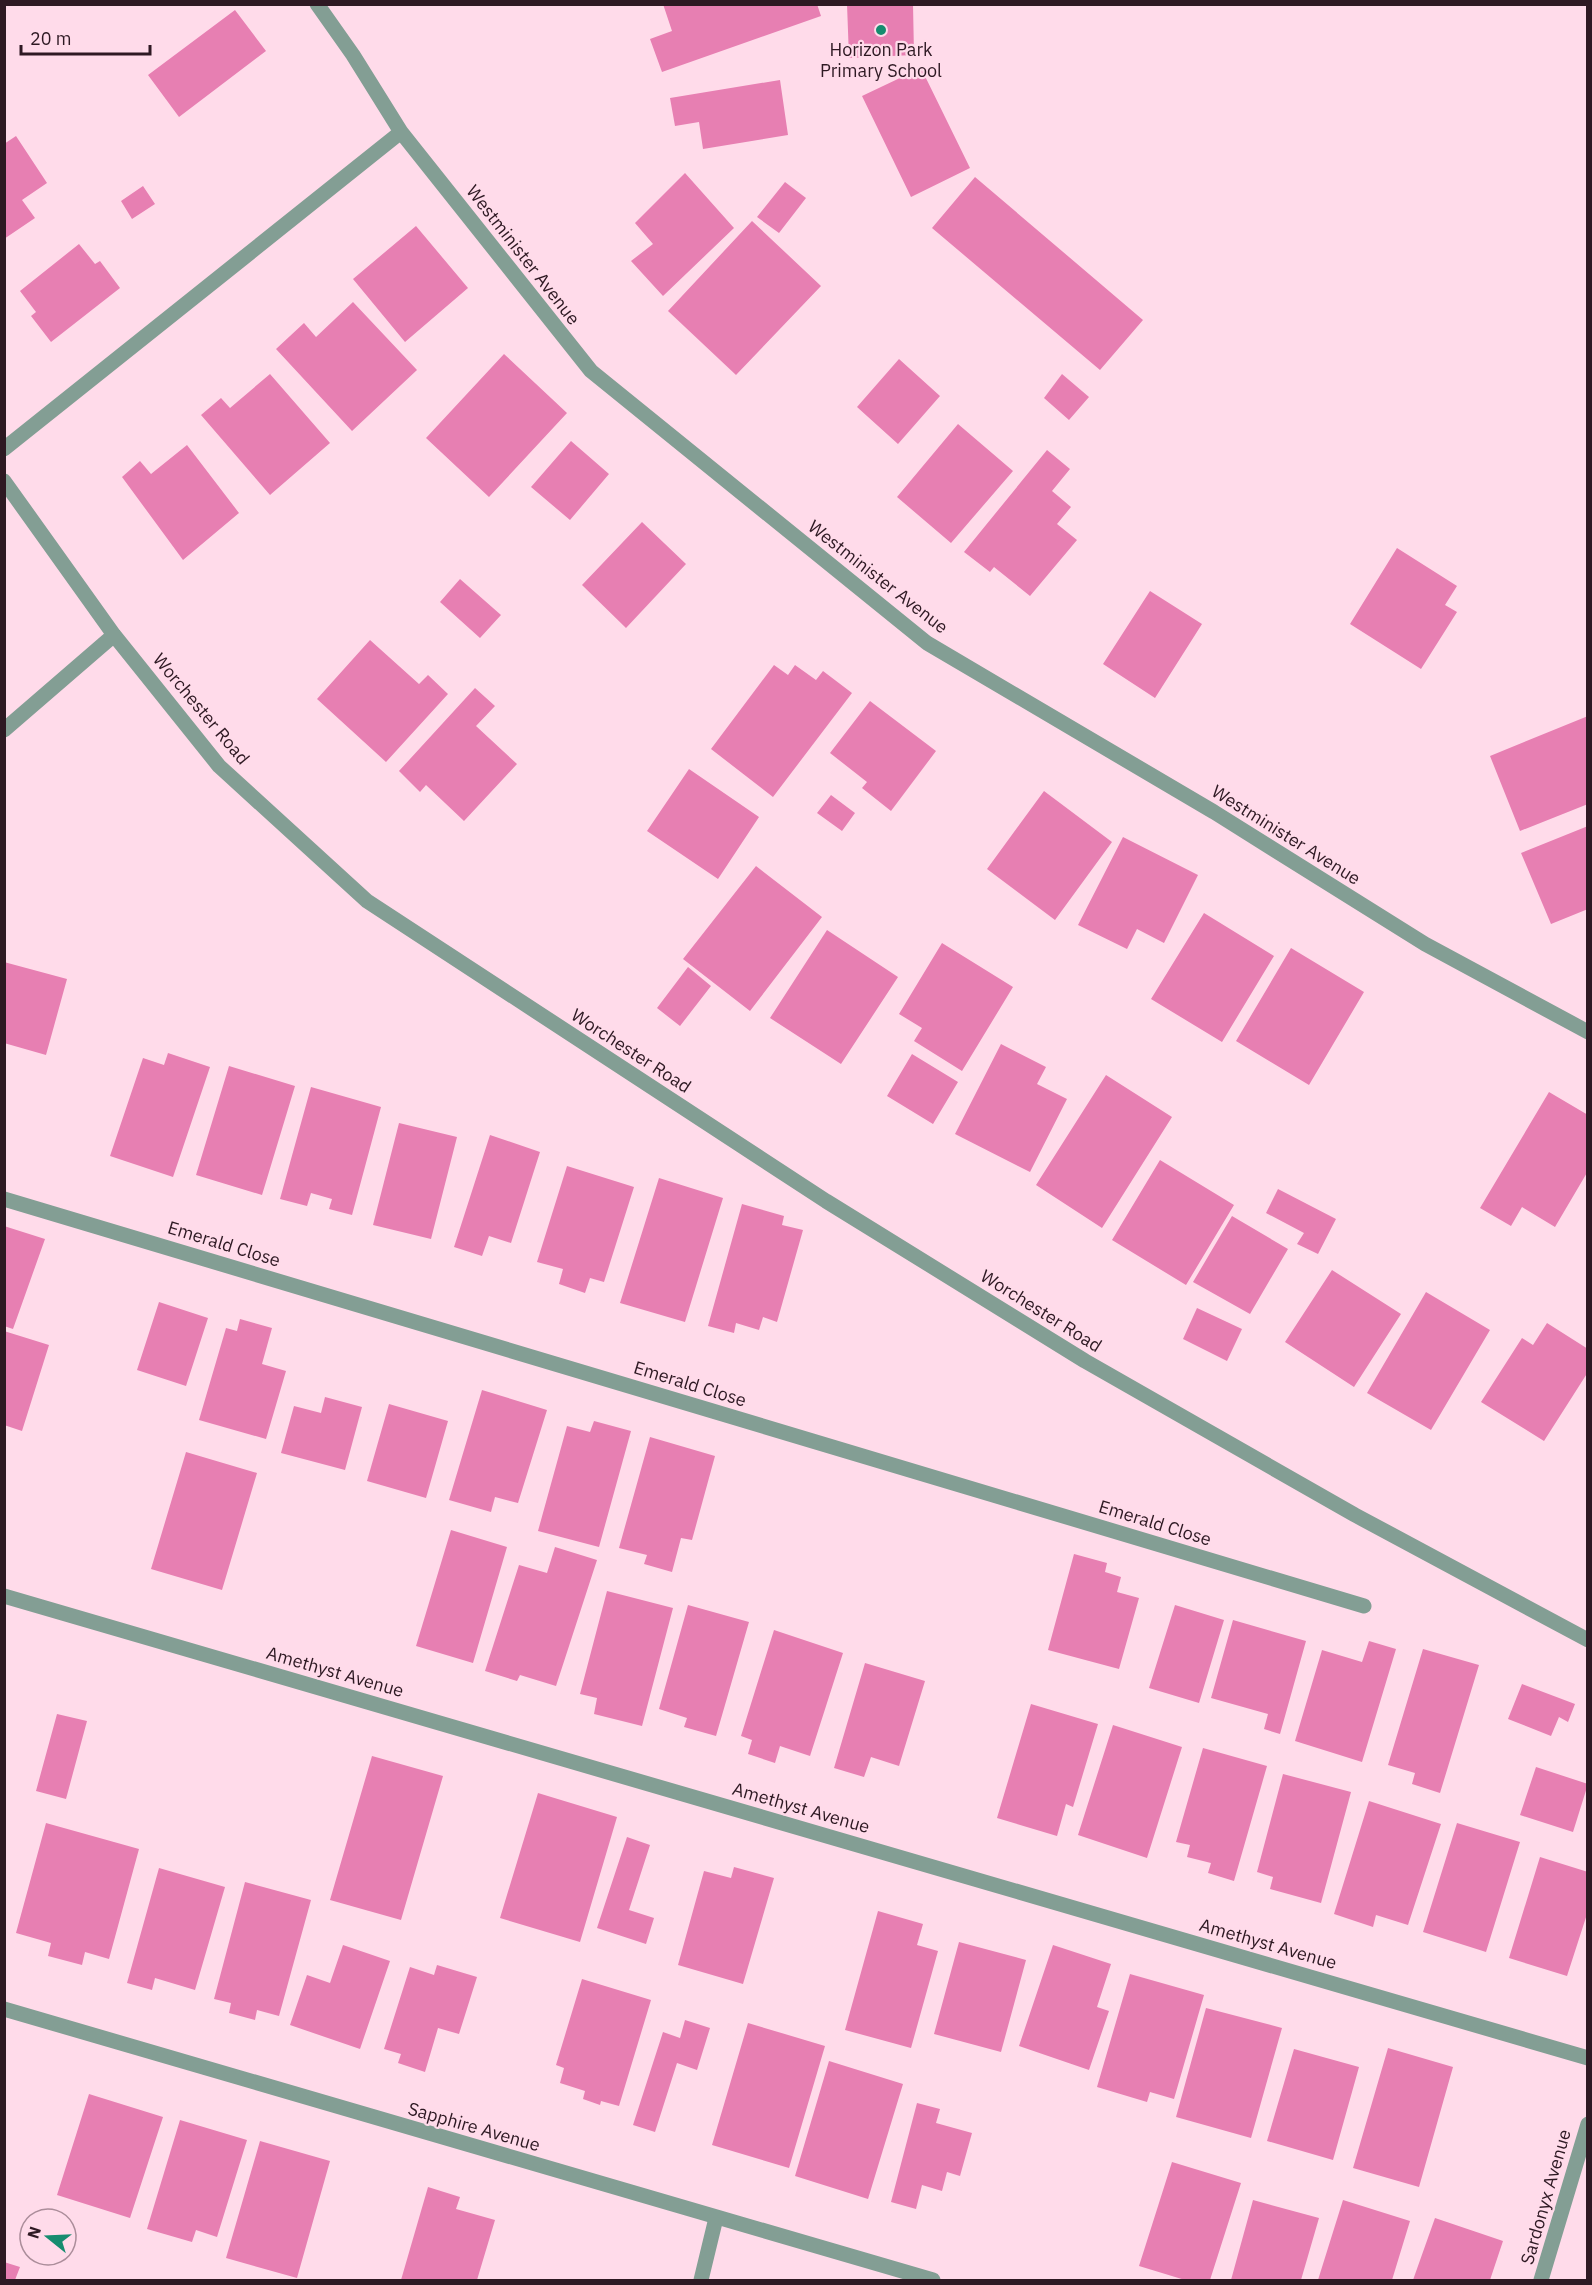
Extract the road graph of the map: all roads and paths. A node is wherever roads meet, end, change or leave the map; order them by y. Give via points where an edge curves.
1 (317, 4) edge
2 (401, 132) junction
3 (4, 449) edge
4 (4, 481) edge
5 (114, 634) junction
6 (4, 730) edge
7 (1587, 1032) edge
8 (4, 1199) edge
9 (4, 1596) edge
10 (1364, 1606) dead end
11 (1587, 1640) edge
12 (4, 2009) edge
13 (1587, 2058) edge
14 (1587, 2124) edge
15 (716, 2218) junction
16 (701, 2280) edge
17 (933, 2280) edge
18 (1541, 2280) edge

1 - 2 street, Westminister Avenue
2 - 3 street
2 - 7 street, Westminister Avenue via 591,371 927,644 1214,812 1425,944
4 - 5 street, Worchester Road
5 - 6 street
5 - 11 street, Worchester Road via 219,766 367,901 826,1201 1085,1361 1355,1515
8 - 10 street, Emerald Close
9 - 13 street, Amethyst Avenue
12 - 15 street, Sapphire Avenue
14 - 18 street, Sardonyx Avenue
15 - 16 street
15 - 17 street, Sapphire Avenue

